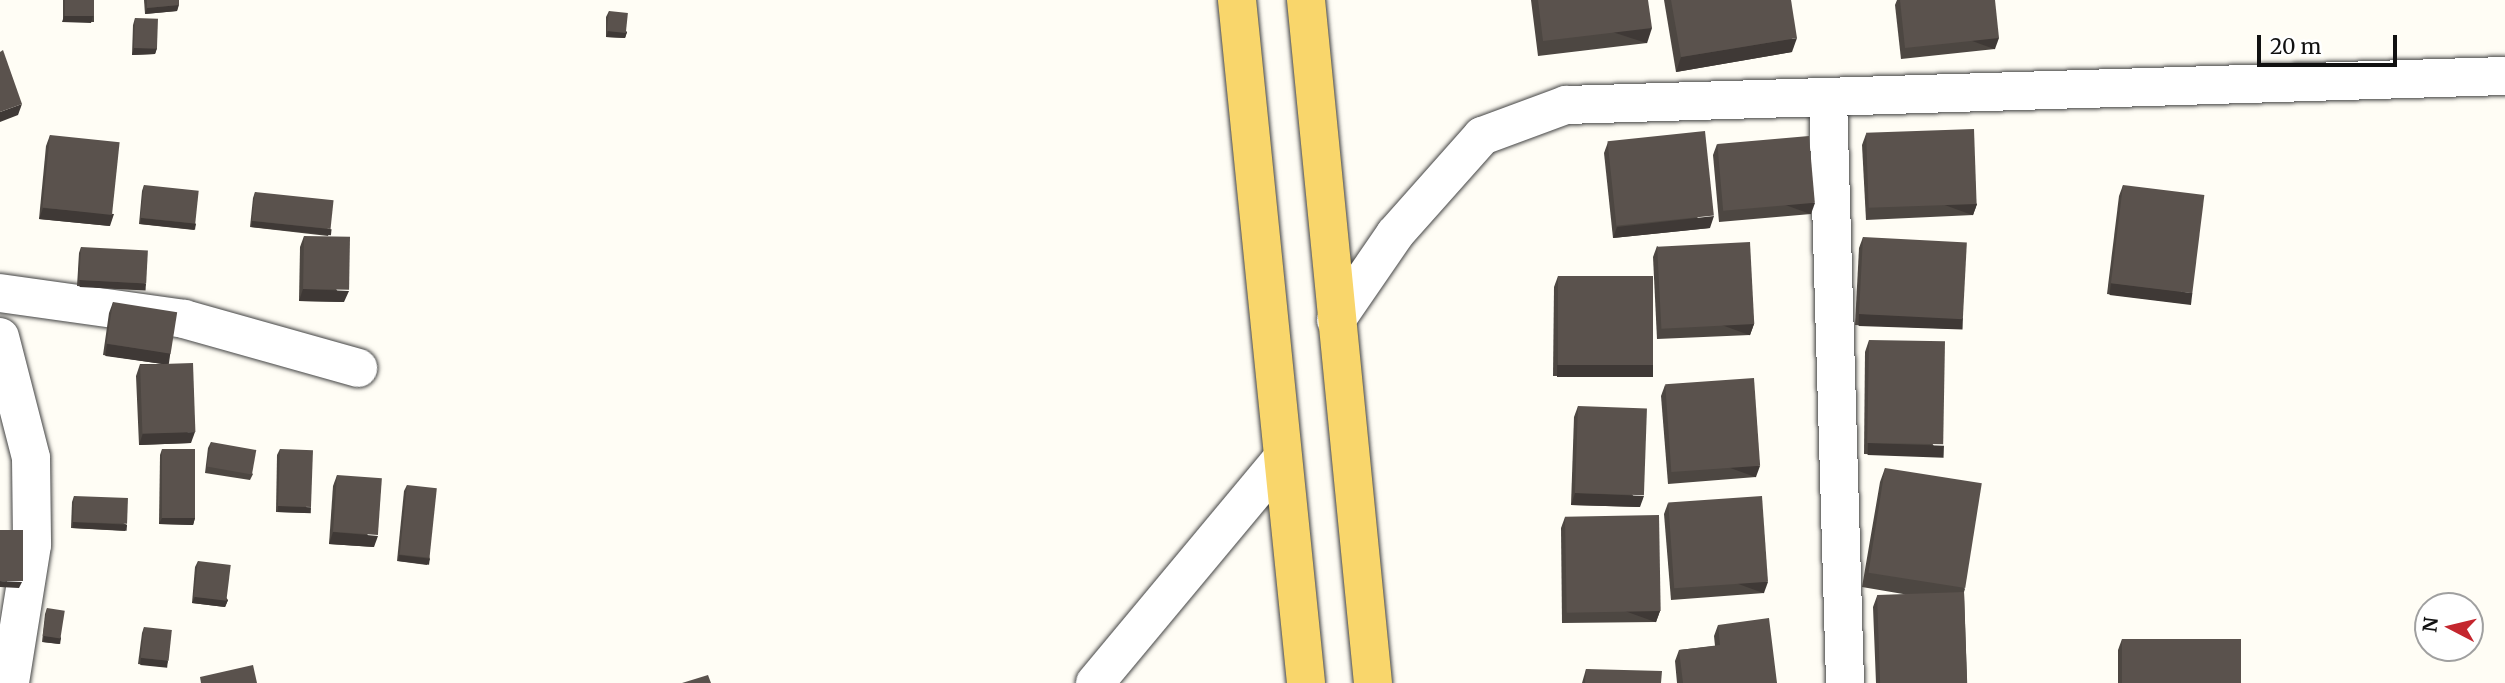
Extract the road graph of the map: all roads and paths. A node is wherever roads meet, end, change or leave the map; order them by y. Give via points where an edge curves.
1 (1237, 0) edge
2 (1306, 0) edge
3 (2505, 76) edge
4 (1828, 99) junction
5 (0, 293) edge
6 (1336, 320) junction
7 (0, 337) edge
8 (358, 368) dead end
9 (1280, 461) junction
10 (10, 683) edge
11 (1095, 683) edge
12 (1306, 683) edge
13 (1373, 683) edge
14 (1846, 683) edge

1 - 9 main road
2 - 6 main road
3 - 4 street
4 - 6 street via 1566,105 1482,136 1395,234
4 - 14 street
5 - 8 street via 184,319
6 - 13 main road
7 - 10 street via 31,458 33,545
9 - 11 street
9 - 12 main road

